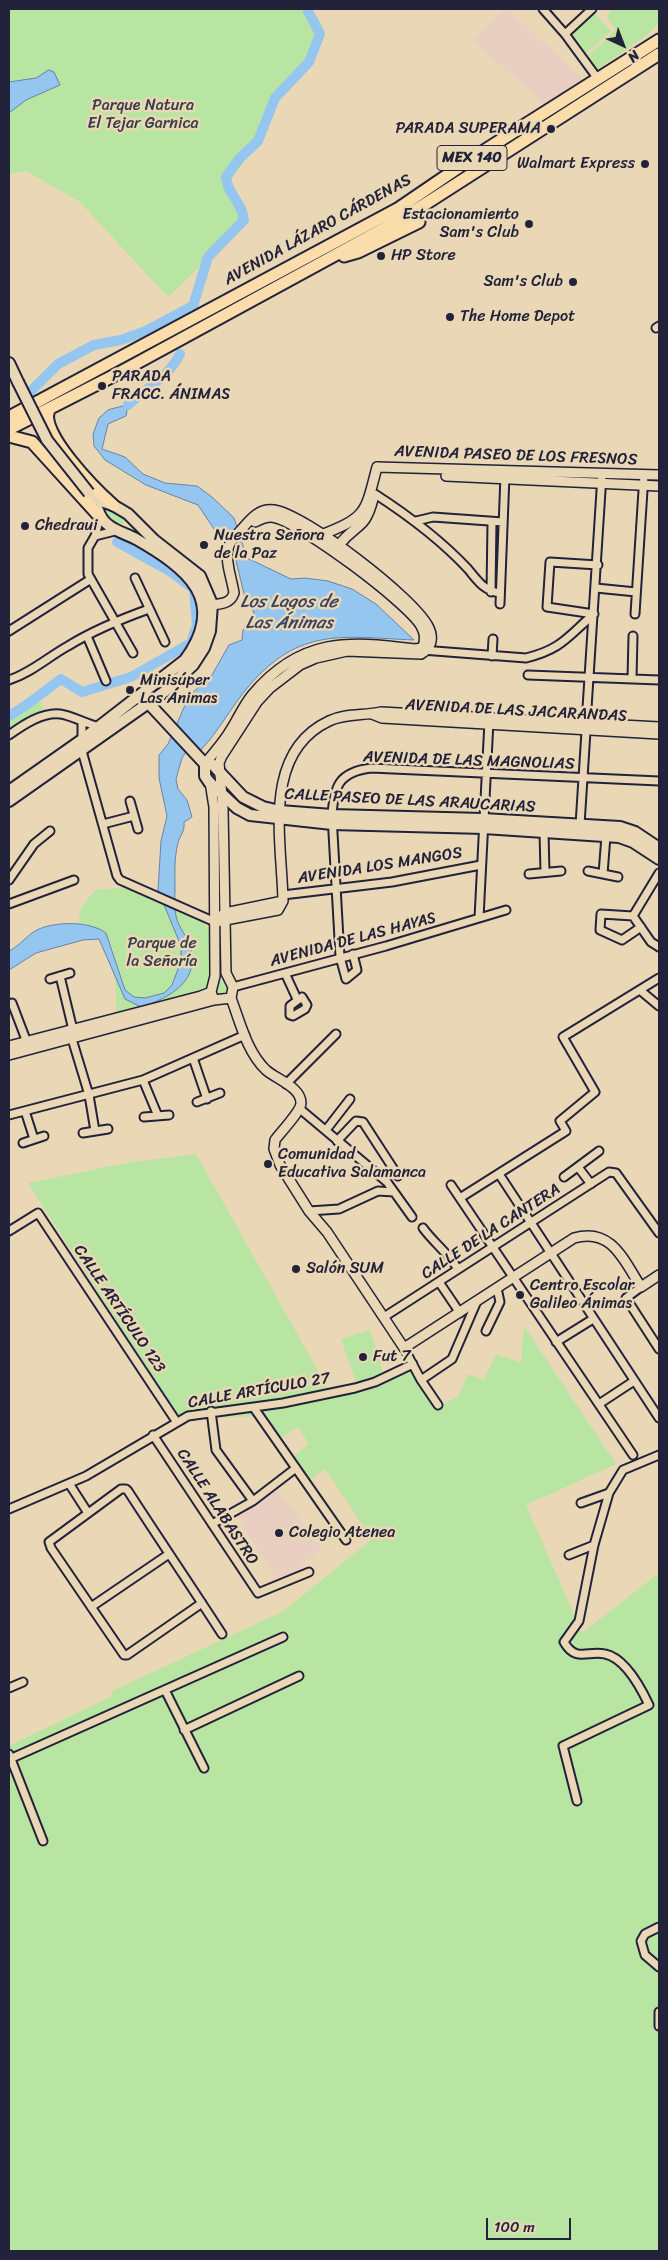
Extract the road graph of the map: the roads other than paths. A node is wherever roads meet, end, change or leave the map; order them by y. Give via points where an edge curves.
1 (543, 9) edge
2 (592, 9) edge
3 (659, 32) edge
4 (565, 34) junction
5 (659, 40) edge
6 (659, 45) edge
7 (638, 52) junction
8 (659, 54) edge
9 (598, 79) junction
10 (436, 197) junction
11 (419, 222) dead end
12 (323, 262) junction
13 (9, 363) edge
14 (49, 410) junction
15 (9, 417) edge
16 (9, 429) edge
17 (9, 436) edge
18 (68, 455) junction
19 (54, 466) junction
20 (379, 470) junction
21 (505, 475) junction
22 (644, 475) junction
23 (659, 475) edge
24 (602, 479) junction
25 (643, 485) junction
26 (659, 486) edge
27 (374, 494) junction
28 (94, 499) junction
29 (113, 505) junction
30 (100, 517) junction
31 (132, 518) junction
32 (416, 521) junction
33 (492, 522) junction
34 (503, 522) junction
35 (243, 528) junction
36 (115, 531) junction
37 (321, 535) junction
38 (95, 536) junction
39 (339, 545) junction
40 (598, 565) junction
41 (135, 578) dead end
42 (91, 579) junction
43 (596, 588) junction
44 (491, 592) junction
45 (636, 592) junction
46 (500, 593) junction
47 (207, 604) junction
48 (500, 604) dead end
49 (149, 609) junction
50 (594, 614) junction
51 (635, 614) dead end
52 (116, 621) junction
53 (9, 630) edge
54 (87, 636) junction
55 (633, 636) dead end
56 (493, 639) dead end
57 (165, 642) dead end
58 (422, 650) junction
59 (133, 653) dead end
60 (492, 656) junction
61 (528, 675) dead end
62 (588, 678) junction
63 (632, 679) junction
64 (9, 680) edge
65 (106, 680) dead end
66 (659, 680) edge
67 (141, 695) junction
68 (149, 704) junction
69 (489, 722) junction
70 (82, 723) junction
71 (98, 727) junction
72 (586, 727) junction
73 (659, 727) edge
74 (659, 734) edge
75 (9, 735) edge
76 (83, 739) junction
77 (82, 751) junction
78 (205, 764) junction
79 (220, 773) junction
80 (486, 774) junction
81 (584, 778) junction
82 (659, 781) edge
83 (209, 782) junction
84 (9, 791) edge
85 (221, 795) junction
86 (9, 801) edge
87 (130, 801) dead end
88 (280, 815) junction
89 (134, 816) junction
90 (332, 820) junction
91 (483, 823) junction
92 (103, 824) junction
93 (580, 825) junction
94 (138, 829) dead end
95 (50, 831) dead end
96 (544, 832) junction
97 (606, 836) junction
98 (659, 848) edge
99 (659, 859) edge
100 (482, 865) junction
101 (561, 871) dead end
102 (588, 871) dead end
103 (545, 872) junction
104 (659, 873) edge
105 (529, 874) dead end
106 (604, 874) junction
107 (618, 877) dead end
108 (9, 880) edge
109 (74, 880) dead end
110 (656, 885) edge
111 (337, 888) junction
112 (283, 898) junction
113 (9, 904) edge
114 (506, 910) dead end
115 (633, 916) junction
116 (225, 917) junction
117 (479, 918) junction
118 (214, 922) junction
119 (641, 927) junction
120 (658, 945) edge
121 (353, 954) junction
122 (340, 957) junction
123 (70, 973) dead end
124 (285, 973) junction
125 (60, 976) junction
126 (659, 978) edge
127 (50, 979) dead end
128 (233, 987) junction
129 (641, 991) junction
130 (212, 996) junction
131 (231, 998) junction
132 (297, 999) dead end
133 (9, 1004) edge
134 (659, 1006) edge
135 (92, 1029) junction
136 (74, 1030) junction
137 (336, 1034) dead end
138 (245, 1035) junction
139 (72, 1039) junction
140 (29, 1045) junction
141 (9, 1046) edge
142 (9, 1055) edge
143 (193, 1058) junction
144 (142, 1080) junction
145 (286, 1084) junction
146 (220, 1093) dead end
147 (88, 1095) junction
148 (350, 1098) dead end
149 (207, 1099) junction
150 (197, 1102) dead end
151 (300, 1109) junction
152 (25, 1111) junction
153 (9, 1115) edge
154 (169, 1115) dead end
155 (158, 1116) junction
156 (144, 1117) dead end
157 (108, 1129) dead end
158 (326, 1130) junction
159 (95, 1131) junction
160 (82, 1133) dead end
161 (44, 1136) dead end
162 (34, 1139) junction
163 (337, 1141) junction
164 (22, 1143) dead end
165 (599, 1151) dead end
166 (578, 1167) junction
167 (499, 1174) junction
168 (398, 1176) dead end
169 (564, 1177) dead end
170 (591, 1184) junction
171 (451, 1185) dead end
172 (394, 1192) junction
173 (460, 1198) junction
174 (309, 1211) junction
175 (412, 1217) dead end
176 (532, 1224) junction
177 (424, 1228) dead end
178 (9, 1231) edge
179 (659, 1233) edge
180 (493, 1248) junction
181 (549, 1253) junction
182 (458, 1269) junction
183 (659, 1275) edge
184 (513, 1277) junction
185 (439, 1282) junction
186 (641, 1287) junction
187 (496, 1288) junction
188 (478, 1301) junction
189 (460, 1312) junction
190 (384, 1317) junction
191 (593, 1319) junction
192 (486, 1331) dead end
193 (556, 1342) junction
194 (404, 1348) junction
195 (659, 1349) edge
196 (413, 1364) junction
197 (421, 1380) junction
198 (634, 1381) junction
199 (600, 1404) junction
200 (438, 1405) dead end
201 (254, 1408) junction
202 (211, 1411) junction
203 (659, 1418) edge
204 (176, 1421) junction
205 (154, 1435) junction
206 (659, 1454) edge
207 (633, 1455) dead end
208 (296, 1468) junction
209 (72, 1484) junction
210 (609, 1493) junction
211 (253, 1501) junction
212 (581, 1503) dead end
213 (9, 1509) edge
214 (90, 1512) junction
215 (212, 1524) junction
216 (346, 1540) dead end
217 (594, 1545) junction
218 (169, 1554) junction
219 (569, 1555) dead end
220 (309, 1572) dead end
221 (202, 1604) junction
222 (92, 1607) junction
223 (222, 1634) dead end
224 (283, 1637) dead end
225 (299, 1676) dead end
226 (23, 1682) dead end
227 (9, 1688) edge
228 (164, 1690) junction
229 (184, 1730) junction
230 (10, 1756) edge
231 (204, 1768) dead end
232 (577, 1801) dead end
233 (43, 1841) dead end
234 (659, 1926) edge
235 (659, 1967) edge
236 (659, 2012) edge
237 (659, 2026) edge

1 - 4 street
2 - 4 street
3 - 7 highway
4 - 9 street
5 - 7 highway, AVENIDA LÁZARO CÁRDENAS / MEX 140
6 - 10 highway via 478,161
7 - 9 highway, AVENIDA LÁZARO CÁRDENAS / MEX 140
8 - 10 highway, AVENIDA LÁZARO CÁRDENAS / MEX 140
9 - 15 highway, AVENIDA LÁZARO CÁRDENAS / MEX 140 via 399,208
10 - 12 highway, AVENIDA LÁZARO CÁRDENAS / MEX 140
11 - 12 highway via 358,252
12 - 14 highway, AVENIDA LÁZARO CÁRDENAS / MEX 140
13 - 28 main road, bridge via 47,440
14 - 16 highway, AVENIDA LÁZARO CÁRDENAS / MEX 140
14 - 18 highway via 46,416 50,428
17 - 19 highway via 32,442
18 - 19 highway
18 - 29 highway
19 - 30 highway
20 - 21 street, AVENIDA PASEO DE LOS FRESNOS
20 - 27 street, AVENIDA PASEO DE LOS FRESNOS
20 - 37 street, AVENIDA PASEO DE LOS FRESNOS via 360,516
21 - 24 street, AVENIDA PASEO DE LOS FRESNOS
21 - 34 street
22 - 23 street, AVENIDA PASEO DE LOS FRESNOS
22 - 24 street, AVENIDA PASEO DE LOS FRESNOS
22 - 25 street
24 - 25 street, AVENIDA PASEO DE LOS FRESNOS
24 - 40 street
25 - 26 street, AVENIDA PASEO DE LOS FRESNOS
25 - 45 street
27 - 32 street
27 - 39 street, AVENIDA PASEO DE LOS FRESNOS via 365,521
28 - 29 main road
28 - 30 main road
28 - 31 main road via 118,529
29 - 31 main road
30 - 36 main road
30 - 38 street
31 - 47 main road via 200,576
32 - 33 street via 433,517
32 - 44 street via 461,561 484,589
33 - 34 street
33 - 44 street
34 - 46 street
35 - 37 street via 247,520 263,511 274,510
35 - 47 street via 228,546 232,599 228,603
35 - 58 street via 274,517 334,552 414,616 424,632
36 - 38 street
36 - 47 main road via 137,540 186,573
37 - 39 street
38 - 42 street via 87,555
39 - 58 street via 389,583 418,611 430,630 432,640
40 - 43 street
40 - 50 street via 550,562 547,606
41 - 49 street
42 - 52 street
42 - 53 street
43 - 45 street
43 - 50 street
44 - 46 street
45 - 51 street
46 - 48 street
47 - 67 main road via 196,645 186,660
47 - 68 main road via 210,631 204,648 193,665
49 - 52 street
49 - 57 street
50 - 60 street via 564,643 539,655 526,658
50 - 62 street
52 - 54 street
52 - 59 street
54 - 64 street via 34,669
54 - 65 street
55 - 63 street
56 - 60 street
58 - 60 street
58 - 78 street via 347,644 313,650 296,657 251,696 232,729
58 - 79 street via 415,655 347,651 300,664 257,702 220,760
61 - 62 street
62 - 63 street
62 - 72 street
63 - 66 street
67 - 68 main road, CALLE PASEO DE LAS ARAUCARIAS
67 - 71 main road
68 - 77 main road
68 - 78 main road, CALLE PASEO DE LAS ARAUCARIAS
69 - 72 street, AVENIDA DE LAS JACARANDAS
69 - 80 street
69 - 88 street, AVENIDA DE LAS JACARANDAS via 382,718 372,714 346,715 328,721 303,739 288,763 280,791
70 - 71 street
70 - 75 street via 62,714 48,715
70 - 76 street
71 - 76 main road
72 - 73 street, AVENIDA DE LAS JACARANDAS
72 - 74 street, AVENIDA DE LAS JACARANDAS
72 - 81 street
76 - 77 street
76 - 84 main road
77 - 86 main road via 35,780
77 - 92 street
78 - 79 main road, CALLE PASEO DE LAS ARAUCARIAS via 213,765
78 - 83 main road via 205,776
79 - 85 street
79 - 88 main road, CALLE PASEO DE LAS ARAUCARIAS via 243,797
80 - 81 street, AVENIDA DE LAS MAGNOLIAS
80 - 90 street, AVENIDA DE LAS MAGNOLIAS via 361,769 352,772 337,786 333,796
80 - 91 street
81 - 82 street, AVENIDA DE LAS MAGNOLIAS
81 - 93 street
83 - 85 main road, CALLE PASEO DE LAS ARAUCARIAS
83 - 118 street via 214,807
85 - 88 main road, CALLE PASEO DE LAS ARAUCARIAS via 250,815
85 - 116 street
87 - 89 street
88 - 90 main road, CALLE PASEO DE LAS ARAUCARIAS
88 - 112 street, AVENIDA DE LAS JACARANDAS
89 - 92 street
89 - 94 street
90 - 91 main road, CALLE PASEO DE LAS ARAUCARIAS
90 - 111 street, AVENIDA DE LAS MAGNOLIAS
91 - 93 main road, CALLE PASEO DE LAS ARAUCARIAS
91 - 96 main road, CALLE PASEO DE LAS ARAUCARIAS
91 - 100 street
92 - 118 street via 116,876 120,880
93 - 98 main road, CALLE PASEO DE LAS ARAUCARIAS via 627,828
95 - 108 street via 34,844
96 - 97 main road, CALLE PASEO DE LAS ARAUCARIAS
96 - 103 street
97 - 99 main road, CALLE PASEO DE LAS ARAUCARIAS via 626,839
97 - 106 street
100 - 111 street, AVENIDA LOS MANGOS via 392,882
100 - 117 street
101 - 103 street
102 - 106 street
103 - 105 street
104 - 110 street
106 - 107 street
109 - 113 street
110 - 115 street
111 - 112 street, AVENIDA LOS MANGOS
111 - 122 street, AVENIDA DE LAS MAGNOLIAS
112 - 116 street, AVENIDA LOS MANGOS via 278,910
114 - 117 street, AVENIDA DE LAS HAYAS
115 - 119 street
115 - 119 street via 601,914 600,930 622,940
116 - 118 street, AVENIDA LOS MANGOS
116 - 128 street via 226,973
117 - 121 street, AVENIDA DE LAS HAYAS
118 - 130 street
119 - 120 street via 651,942
121 - 122 street, AVENIDA DE LAS HAYAS
121 - 122 street, AVENIDA DE LAS MAGNOLIAS via 357,970 346,979
122 - 124 street, AVENIDA DE LAS HAYAS
123 - 125 street
124 - 128 street, AVENIDA DE LAS HAYAS
124 - 132 street
125 - 127 street
125 - 136 street
126 - 129 street
128 - 131 street
129 - 134 street
129 - 167 street via 563,1037 595,1092 560,1121 566,1131
130 - 131 street
130 - 135 street via 201,996
131 - 138 street
133 - 140 street via 12,1003
135 - 136 street
135 - 139 street
136 - 140 street
137 - 145 street
138 - 143 street
138 - 145 street via 264,1068
139 - 140 street
139 - 147 street
140 - 141 street
140 - 142 street
143 - 144 street
143 - 149 street
144 - 147 street
144 - 155 street
145 - 151 street via 298,1094
146 - 149 street
147 - 152 street
147 - 159 street
148 - 158 street
149 - 150 street
151 - 158 street
151 - 174 street via 275,1140 274,1149 280,1165
152 - 153 street
152 - 162 street
154 - 155 street
155 - 156 street
157 - 159 street
158 - 163 street
159 - 160 street
161 - 162 street
162 - 164 street
163 - 168 street via 356,1121 363,1122
163 - 172 street via 387,1182
165 - 166 street
166 - 169 street
166 - 170 street
167 - 173 street
167 - 176 street
170 - 176 street, CALLE DE LA CANTERA
170 - 179 street, CALLE DE LA CANTERA via 612,1172 616,1173
171 - 173 street
172 - 174 street via 378,1191 339,1209
172 - 175 street
173 - 180 street
174 - 190 street
176 - 180 street, CALLE DE LA CANTERA
176 - 181 street
177 - 182 street
178 - 204 street, CALLE ARTÍCULO 123 via 38,1213
180 - 182 street, CALLE DE LA CANTERA
180 - 184 street
181 - 184 street
181 - 186 street via 574,1238 596,1236 614,1246
181 - 191 street
182 - 185 street, CALLE DE LA CANTERA
183 - 186 street
184 - 187 street
184 - 193 street
185 - 189 street
185 - 190 street, CALLE DE LA CANTERA
186 - 195 street via 626,1298
187 - 188 street
187 - 192 street via 500,1302
188 - 189 street
188 - 197 street via 452,1359
189 - 194 street
190 - 194 street
191 - 193 street
191 - 198 street
193 - 199 street
194 - 196 street
196 - 197 street
196 - 201 street, CALLE ARTÍCULO 27 via 356,1388
197 - 200 street
198 - 199 street
198 - 203 street
199 - 207 street
201 - 202 street, CALLE ARTÍCULO 27
201 - 208 street
202 - 204 street, CALLE ARTÍCULO 27
202 - 211 street via 216,1450
204 - 205 street, CALLE ARTÍCULO 27
205 - 209 street, CALLE ARTÍCULO 27
205 - 215 street, CALLE ALABASTRO
206 - 210 street via 618,1475
208 - 211 street
208 - 216 street
209 - 213 street, CALLE ARTÍCULO 27
209 - 214 street
210 - 212 street
210 - 217 street
211 - 215 street
214 - 218 street via 121,1489 126,1489
214 - 222 street via 49,1545
215 - 220 street, CALLE ALABASTRO via 258,1593
217 - 219 street
217 - 232 street via 579,1621 564,1642 574,1653 606,1654 613,1658 638,1683 649,1705 563,1746
218 - 221 street
218 - 222 street
221 - 222 street via 124,1655
221 - 223 street
224 - 228 street
225 - 229 street
226 - 227 street
228 - 229 street
228 - 230 street
229 - 231 street
230 - 233 street
234 - 235 street via 645,1934 641,1941 645,1955
236 - 237 street

